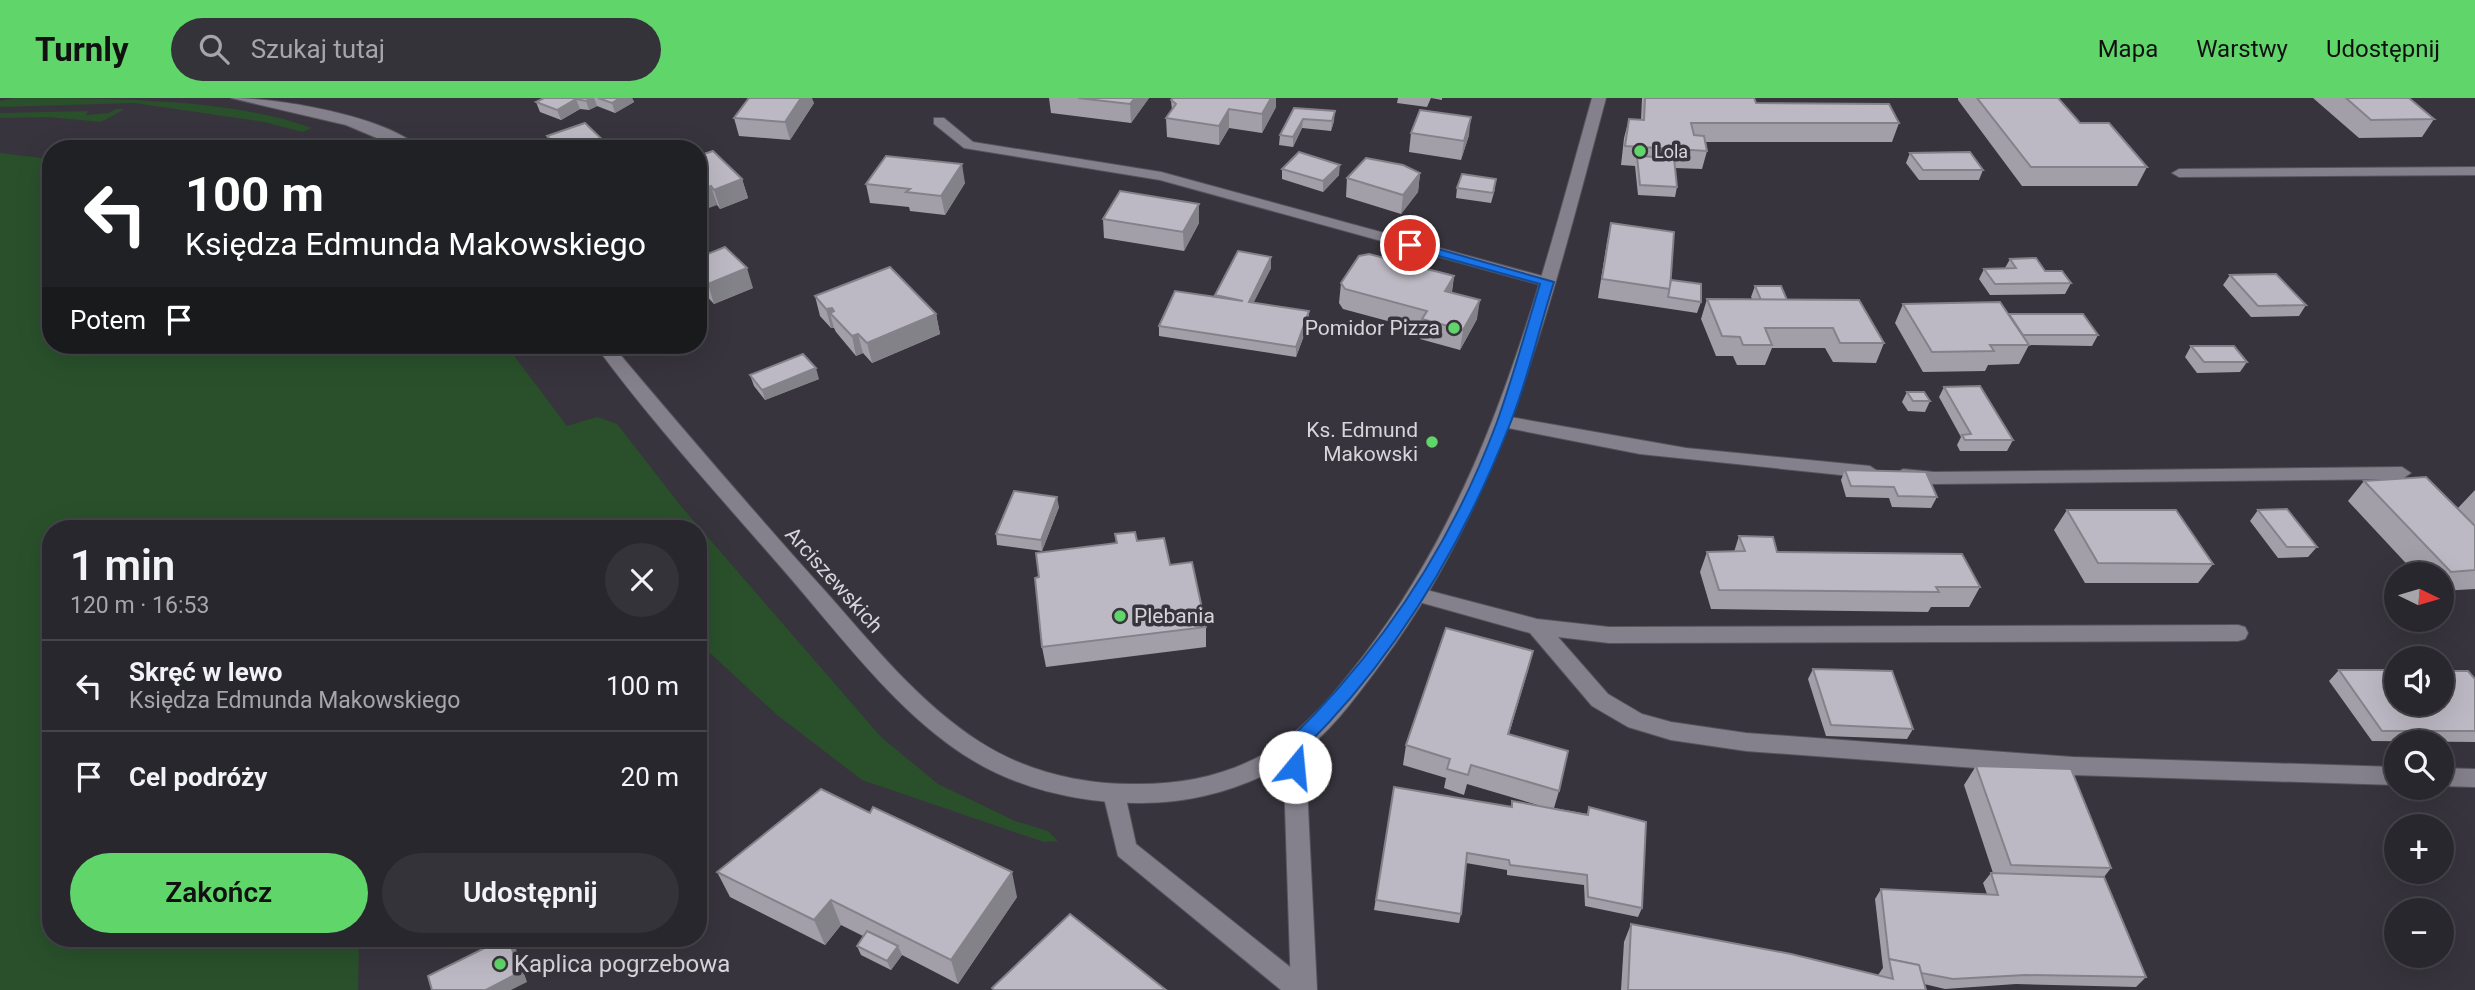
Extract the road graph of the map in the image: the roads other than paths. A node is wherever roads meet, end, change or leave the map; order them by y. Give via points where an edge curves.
1 (238, 98) edge
2 (1599, 98) edge
3 (939, 121) dead end
4 (394, 140) edge
5 (2475, 170) edge
6 (2179, 173) dead end
7 (1547, 282) junction
8 (610, 354) edge
9 (1504, 422) junction
10 (2402, 473) dead end
11 (1419, 595) junction
12 (1537, 627) junction
13 (2238, 633) dead end
14 (1294, 746) junction
15 (2384, 776) edge
16 (2454, 777) edge
17 (2475, 778) edge
18 (1114, 794) junction
19 (1302, 990) edge

1 - 4 street via 310,111
2 - 7 street, Arciszewskich
3 - 7 street via 969,145 1161,176
5 - 6 street
7 - 9 street, Arciszewskich
8 - 18 street, Arciszewskich via 719,486 923,708 973,749 1037,779 1075,790
9 - 10 street via 1695,455 1934,478
9 - 11 street, Arciszewskich via 1457,530
11 - 12 street
11 - 14 street, Arciszewskich via 1376,658
12 - 13 street via 1609,635
12 - 15 street via 1600,699 1636,721 1671,731 1746,742 2073,766
14 - 18 street, Arciszewskich via 1229,780 1178,793
14 - 19 street
16 - 17 street
18 - 19 street via 1126,849

